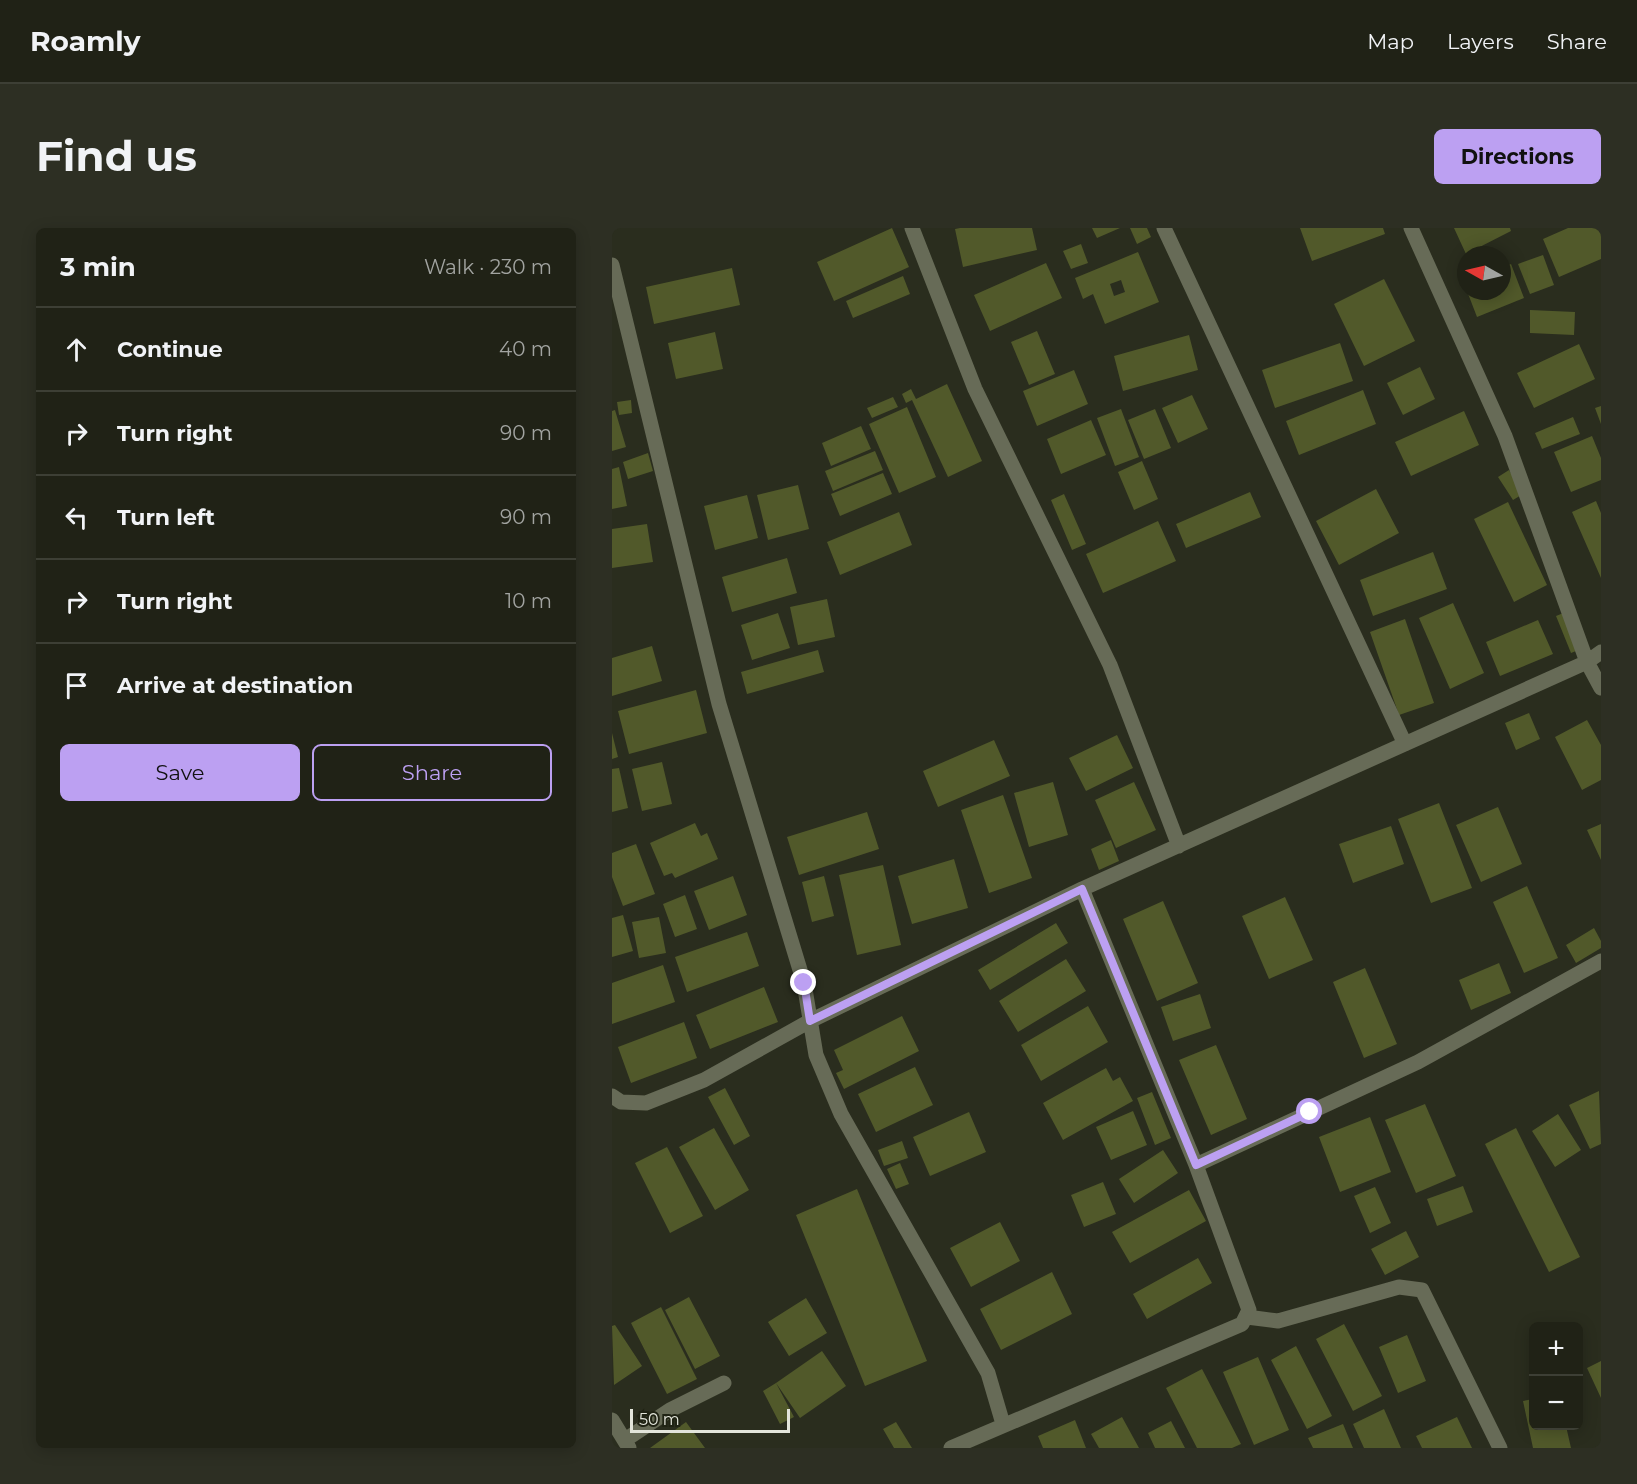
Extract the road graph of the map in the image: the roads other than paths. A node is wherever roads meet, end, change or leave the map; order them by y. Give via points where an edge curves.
1 (912, 228) edge
2 (1164, 228) edge
3 (1411, 228) edge
4 (612, 266) edge
5 (1601, 652) edge
6 (1587, 662) junction
7 (1601, 688) edge
8 (1405, 744) junction
9 (1179, 846) junction
10 (1082, 889) junction
11 (1601, 961) edge
12 (810, 1021) junction
13 (612, 1096) edge
14 (1196, 1165) junction
15 (1247, 1317) junction
16 (724, 1383) dead end
17 (612, 1420) edge
18 (1003, 1424) junction
19 (627, 1444) edge
20 (951, 1448) edge
21 (1500, 1448) edge

1 - 9 street via 975,389 1110,665
2 - 8 street
3 - 6 street via 1505,436
4 - 12 street via 719,704 804,983
5 - 6 street
6 - 7 street
6 - 8 street
8 - 9 street
9 - 10 street
10 - 12 street
10 - 14 street
11 - 14 street via 1418,1062
12 - 13 street via 704,1080 646,1103 621,1102
12 - 18 street via 816,1055 841,1114 988,1373
14 - 15 street via 1249,1310
15 - 18 street via 1242,1324
15 - 21 street via 1278,1321 1399,1287 1422,1290
16 - 19 street via 670,1410
17 - 19 street
18 - 20 street

